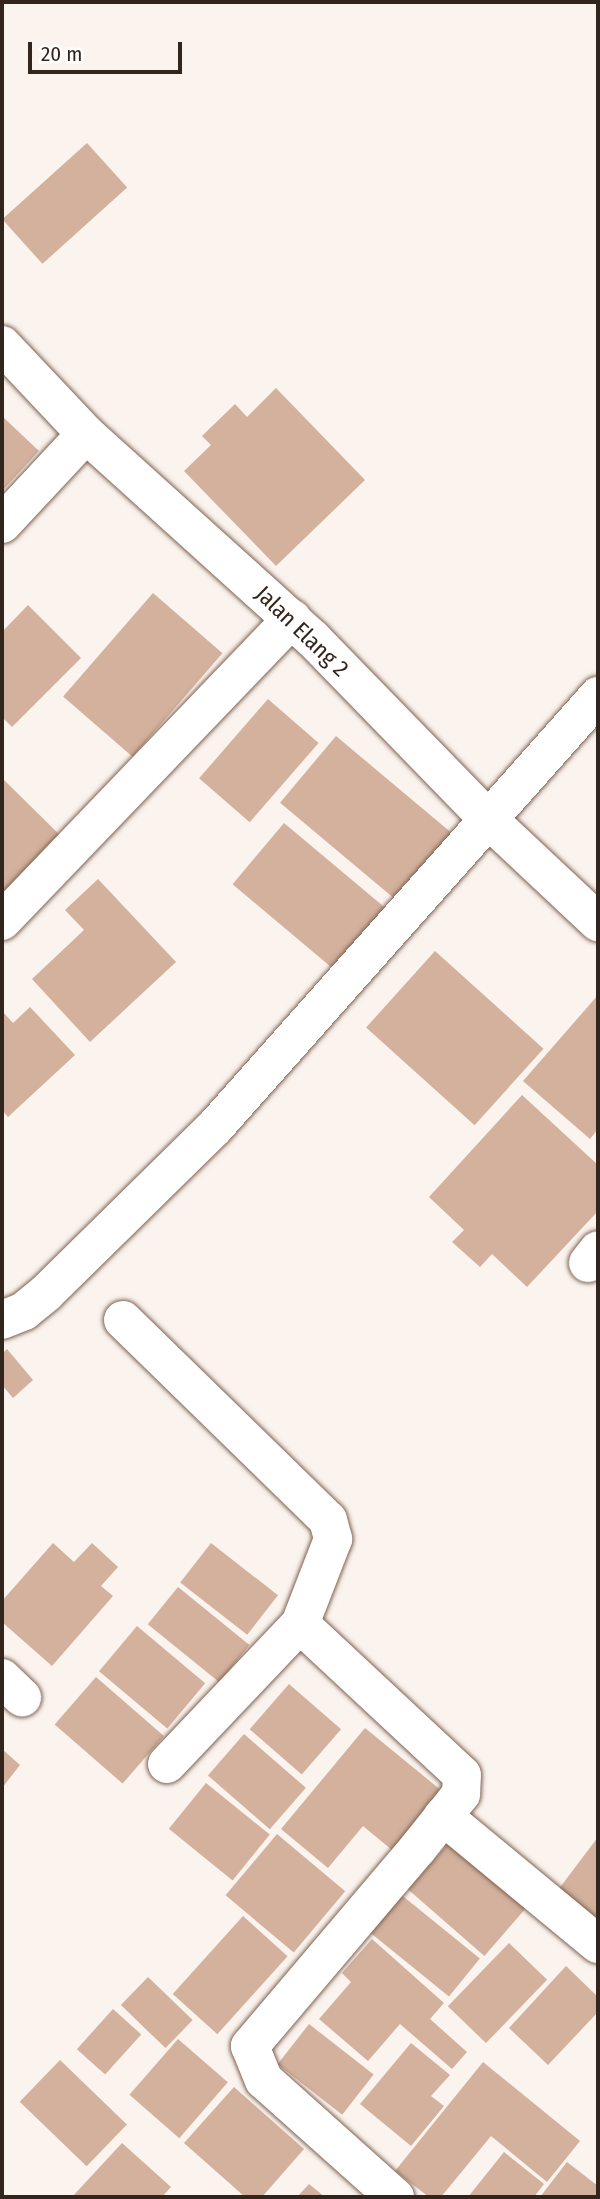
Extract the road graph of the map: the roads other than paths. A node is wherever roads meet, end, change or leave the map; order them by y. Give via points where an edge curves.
1 (2, 345) edge
2 (86, 434) junction
3 (2, 524) edge
4 (292, 619) junction
5 (598, 696) edge
6 (486, 817) junction
7 (2, 921) edge
8 (598, 922) edge
9 (2, 1320) edge
10 (123, 1320) dead end
11 (300, 1624) junction
12 (167, 1764) dead end
13 (443, 1816) junction
14 (598, 1944) edge
15 (395, 2197) edge

1 - 2 street, Jalan Elang 2
2 - 3 street
2 - 4 street, Jalan Elang 2
4 - 6 street, Jalan Elang 2
4 - 7 street
5 - 6 street
6 - 8 street, Jalan Elang 2
6 - 9 street via 215,1127 46,1293 24,1311
10 - 11 street via 328,1520 333,1539
11 - 12 street
11 - 13 street via 462,1775 461,1794
13 - 14 street
13 - 15 street via 250,2046 264,2080

